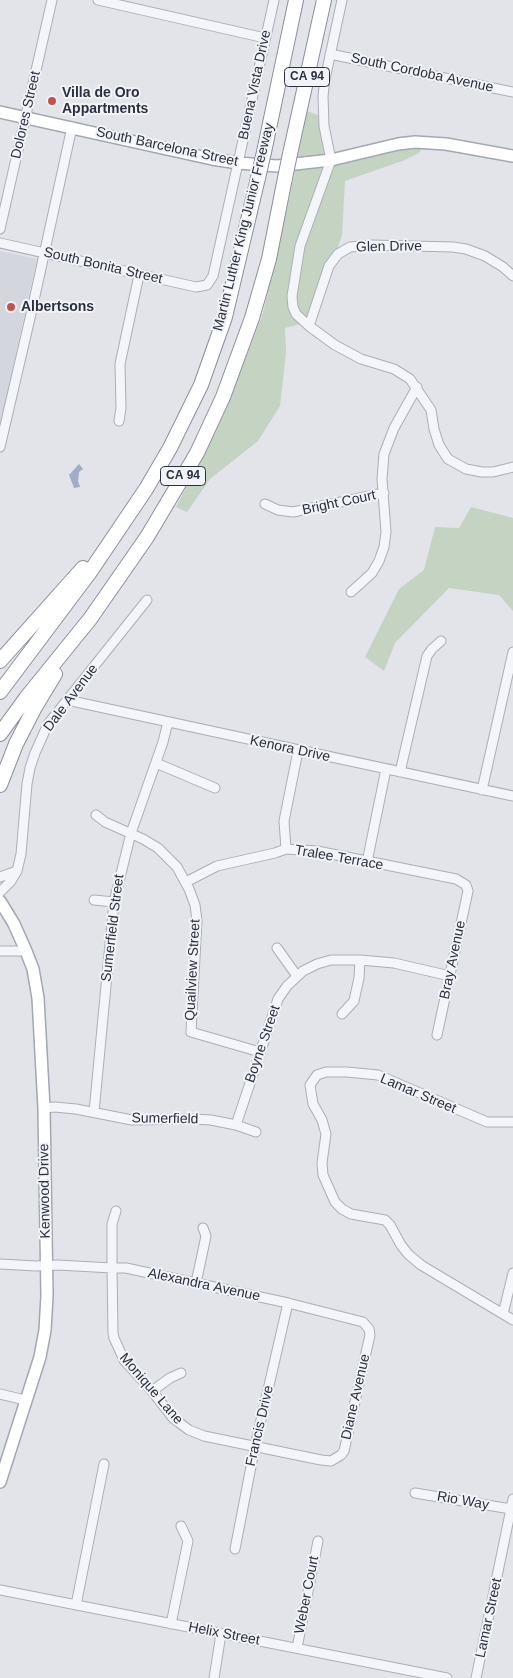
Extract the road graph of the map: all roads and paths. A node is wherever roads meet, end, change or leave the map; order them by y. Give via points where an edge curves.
1 (52, 0) edge
2 (98, 0) edge
3 (274, 0) edge
4 (296, 0) edge
5 (324, 0) edge
6 (342, 0) edge
7 (265, 38) junction
8 (330, 54) junction
9 (513, 92) edge
10 (0, 112) edge
11 (26, 118) junction
12 (72, 127) junction
13 (508, 155) edge
14 (331, 160) junction
15 (238, 163) junction
16 (513, 164) edge
17 (0, 229) edge
18 (0, 243) edge
19 (44, 252) junction
20 (513, 266) edge
21 (503, 267) junction
22 (139, 275) junction
23 (513, 276) edge
24 (207, 285) joint
25 (309, 326) junction
26 (417, 387) junction
27 (119, 421) dead end
28 (0, 447) edge
29 (513, 467) edge
30 (384, 493) junction
31 (266, 504) dead end
32 (124, 523) junction
33 (352, 592) dead end
34 (147, 600) dead end
35 (90, 619) junction
36 (442, 642) dead end
37 (513, 652) edge
38 (0, 661) edge
39 (0, 692) edge
40 (67, 700) junction
41 (168, 722) junction
42 (0, 734) edge
43 (298, 751) junction
44 (156, 763) junction
45 (386, 769) junction
46 (400, 772) junction
47 (0, 785) edge
48 (215, 788) dead end
49 (482, 790) junction
50 (513, 796) edge
51 (96, 815) dead end
52 (131, 833) junction
53 (286, 848) junction
54 (367, 862) junction
55 (17, 871) junction
56 (0, 877) edge
57 (186, 882) junction
58 (466, 886) joint
59 (0, 892) edge
60 (94, 900) dead end
61 (0, 901) edge
62 (114, 902) junction
63 (277, 948) dead end
64 (0, 951) edge
65 (26, 951) junction
66 (360, 960) junction
67 (297, 976) junction
68 (450, 976) junction
69 (342, 1014) dead end
70 (438, 1035) dead end
71 (260, 1052) junction
72 (44, 1108) junction
73 (94, 1112) junction
74 (513, 1122) edge
75 (236, 1125) junction
76 (256, 1132) dead end
77 (116, 1211) dead end
78 (203, 1228) dead end
79 (0, 1264) edge
80 (46, 1266) junction
81 (112, 1268) junction
82 (513, 1273) edge
83 (196, 1283) junction
84 (288, 1303) junction
85 (503, 1314) junction
86 (513, 1320) edge
87 (360, 1321) joint
88 (181, 1373) dead end
89 (152, 1391) junction
90 (0, 1394) edge
91 (25, 1400) junction
92 (255, 1446) junction
93 (321, 1460) joint
94 (104, 1464) dead end
95 (0, 1482) edge
96 (415, 1493) dead end
97 (513, 1498) edge
98 (511, 1510) junction
99 (181, 1526) dead end
100 (318, 1541) dead end
101 (234, 1549) dead end
102 (0, 1590) edge
103 (76, 1605) junction
104 (171, 1624) junction
105 (222, 1634) junction
106 (297, 1648) junction
107 (214, 1678) edge
108 (447, 1678) edge
109 (476, 1678) edge

1 - 11 street, Dolores Street
2 - 7 street
3 - 7 street, Buena Vista Drive
4 - 32 highway, Martin Luther King Junior Freeway / CA 94, bridge via 225,317 201,385 170,448
5 - 35 highway, Martin Luther King Junior Freeway / CA 94, bridge via 269,259 249,327 223,397 197,453 164,511
6 - 8 street
7 - 15 street, Buena Vista Drive
8 - 9 street, South Cordoba Avenue
8 - 14 street via 322,111
10 - 11 main road, South Barcelona Street
11 - 12 main road, South Barcelona Street
11 - 17 street, Dolores Street
12 - 15 main road, South Barcelona Street
12 - 19 street
13 - 14 main road, South Barcelona Street via 415,142
13 - 16 street
14 - 15 main road, South Barcelona Street via 277,166
14 - 25 street via 300,246 292,292 294,310
15 - 24 street, Buena Vista Drive via 213,276
18 - 19 street, South Bonita Street
19 - 22 street, South Bonita Street
19 - 28 street
20 - 21 street
21 - 23 street, Glen Drive
21 - 25 street, Glen Drive via 480,254 453,246 350,247 338,254 328,266
22 - 24 street, South Bonita Street via 196,287
22 - 27 street via 120,364
25 - 26 street via 361,359 394,368
26 - 29 street via 431,410 439,445 448,459 466,469 482,472
26 - 30 street via 394,428 384,454
30 - 31 street, Bright Court via 293,512
30 - 33 street via 384,547 372,573
32 - 38 highway
32 - 39 highway, Martin Luther King Junior Freeway / CA 94
34 - 40 street, Dale Avenue
35 - 42 highway, Martin Luther King Junior Freeway / CA 94
35 - 47 highway via 34,707
36 - 46 street via 427,656
37 - 49 street
40 - 41 street, Kenora Drive
40 - 55 street, Dale Avenue via 48,724 30,768
41 - 43 street, Kenora Drive
41 - 44 street, Sumerfield Street
43 - 45 street, Kenora Drive
43 - 53 street via 284,822
44 - 48 street
44 - 52 street, Sumerfield Street
45 - 46 street, Kenora Drive
45 - 54 street
46 - 49 street, Kenora Drive
49 - 50 street, Kenora Drive
51 - 52 street, Quailview Street
52 - 57 street, Quailview Street via 165,854
52 - 62 street, Sumerfield Street
53 - 54 street, Tralee Terrace
53 - 57 street, Tralee Terrace via 217,866
54 - 58 street, Tralee Terrace via 456,879
55 - 56 street
55 - 59 street, Dale Avenue
57 - 71 street, Quailview Street via 197,921 191,1032
58 - 68 street, Bray Avenue via 468,890
60 - 62 street
61 - 65 main road, Kenwood Drive
62 - 73 street, Sumerfield Street
63 - 67 street
64 - 65 street
65 - 72 main road, Kenwood Drive via 38,998
66 - 67 street, Boyne Street via 324,961
66 - 68 street, Boyne Street via 394,963
66 - 69 street via 354,1000
67 - 71 street, Boyne Street via 278,999
68 - 70 street, Bray Avenue
71 - 75 street, Boyne Street
72 - 73 street, Sumerfield
72 - 80 main road, Kenwood Drive
73 - 75 street, Sumerfield via 132,1120 192,1119
74 - 85 street, Lamar Street via 487,1122 378,1075 326,1072 317,1075 310,1085 313,1104 326,1134 323,1175 335,1202 351,1214 385,1220 412,1258
75 - 76 street, Sumerfield
77 - 81 street, Monique Lane via 112,1224
78 - 83 street via 206,1236
79 - 80 street, Alexandra Avenue
80 - 81 street, Alexandra Avenue
80 - 91 main road, Kenwood Drive via 45,1330 36,1371
81 - 83 street, Alexandra Avenue
81 - 89 street, Monique Lane via 115,1344 127,1365
82 - 85 street
83 - 84 street, Alexandra Avenue
84 - 87 street, Alexandra Avenue
84 - 92 street, Francis Drive
85 - 86 street, Lamar Street
87 - 93 street, Diane Avenue via 368,1326 370,1335 344,1451 336,1460
88 - 89 street
89 - 92 street, Monique Lane via 173,1418 188,1430
90 - 91 street
91 - 95 main road, Kenwood Drive
92 - 93 street, Monique Lane
92 - 101 street, Francis Drive
94 - 103 street
96 - 98 street, Rio Way
97 - 98 street, Lamar Street
98 - 109 street, Lamar Street
99 - 104 street via 188,1541
100 - 106 street, Weber Court
102 - 103 street, Helix Street
103 - 104 street, Helix Street
104 - 105 street, Helix Street
105 - 106 street, Helix Street
105 - 107 street
106 - 108 street, Helix Street

